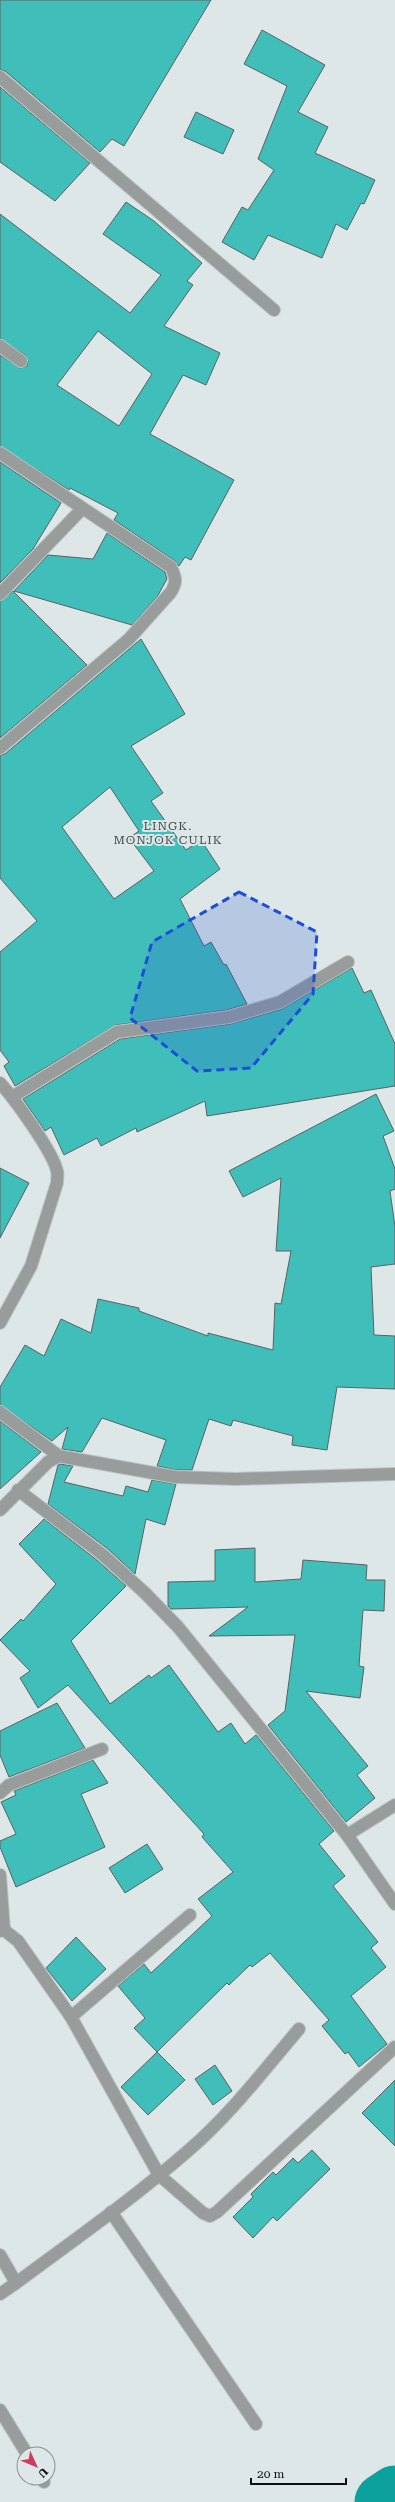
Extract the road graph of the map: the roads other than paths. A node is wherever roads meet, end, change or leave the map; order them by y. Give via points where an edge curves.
1 (0, 77) edge
2 (274, 310) dead end
3 (0, 346) edge
4 (21, 361) dead end
5 (0, 453) edge
6 (82, 509) junction
7 (0, 594) edge
8 (0, 748) edge
9 (348, 962) dead end
10 (0, 1083) edge
11 (12, 1096) junction
12 (0, 1323) edge
13 (0, 1412) edge
14 (59, 1456) junction
15 (395, 1474) edge
16 (18, 1490) junction
17 (0, 1510) edge
18 (102, 1749) dead end
19 (0, 1793) edge
20 (395, 1805) edge
21 (348, 1835) junction
22 (0, 1875) edge
23 (395, 1904) edge
24 (190, 1915) dead end
25 (2, 1930) edge
26 (70, 2017) junction
27 (299, 2029) dead end
28 (395, 2047) edge
29 (159, 2175) junction
30 (111, 2212) junction
31 (0, 2255) edge
32 (16, 2283) junction
33 (0, 2294) edge
34 (0, 2410) edge
35 (256, 2424) dead end
36 (22, 2446) edge

1 - 2 street
3 - 4 street
5 - 6 street
6 - 7 street
6 - 8 street via 171,567 176,583 129,639
9 - 11 street via 280,1002 229,1017 117,1032
10 - 11 street
11 - 12 street via 58,1171 57,1183 31,1266
13 - 14 street
14 - 15 street via 176,1477
14 - 16 street via 48,1462
16 - 17 street
16 - 21 street via 103,1555 178,1627
18 - 19 street via 9,1786
20 - 21 street
21 - 23 street
22 - 25 street
24 - 26 street
25 - 26 street via 21,1946
26 - 29 street
27 - 29 street via 190,2150
28 - 29 street via 210,2216 203,2213
29 - 30 street
30 - 32 street
30 - 35 street
31 - 32 street
32 - 33 street
34 - 36 street

